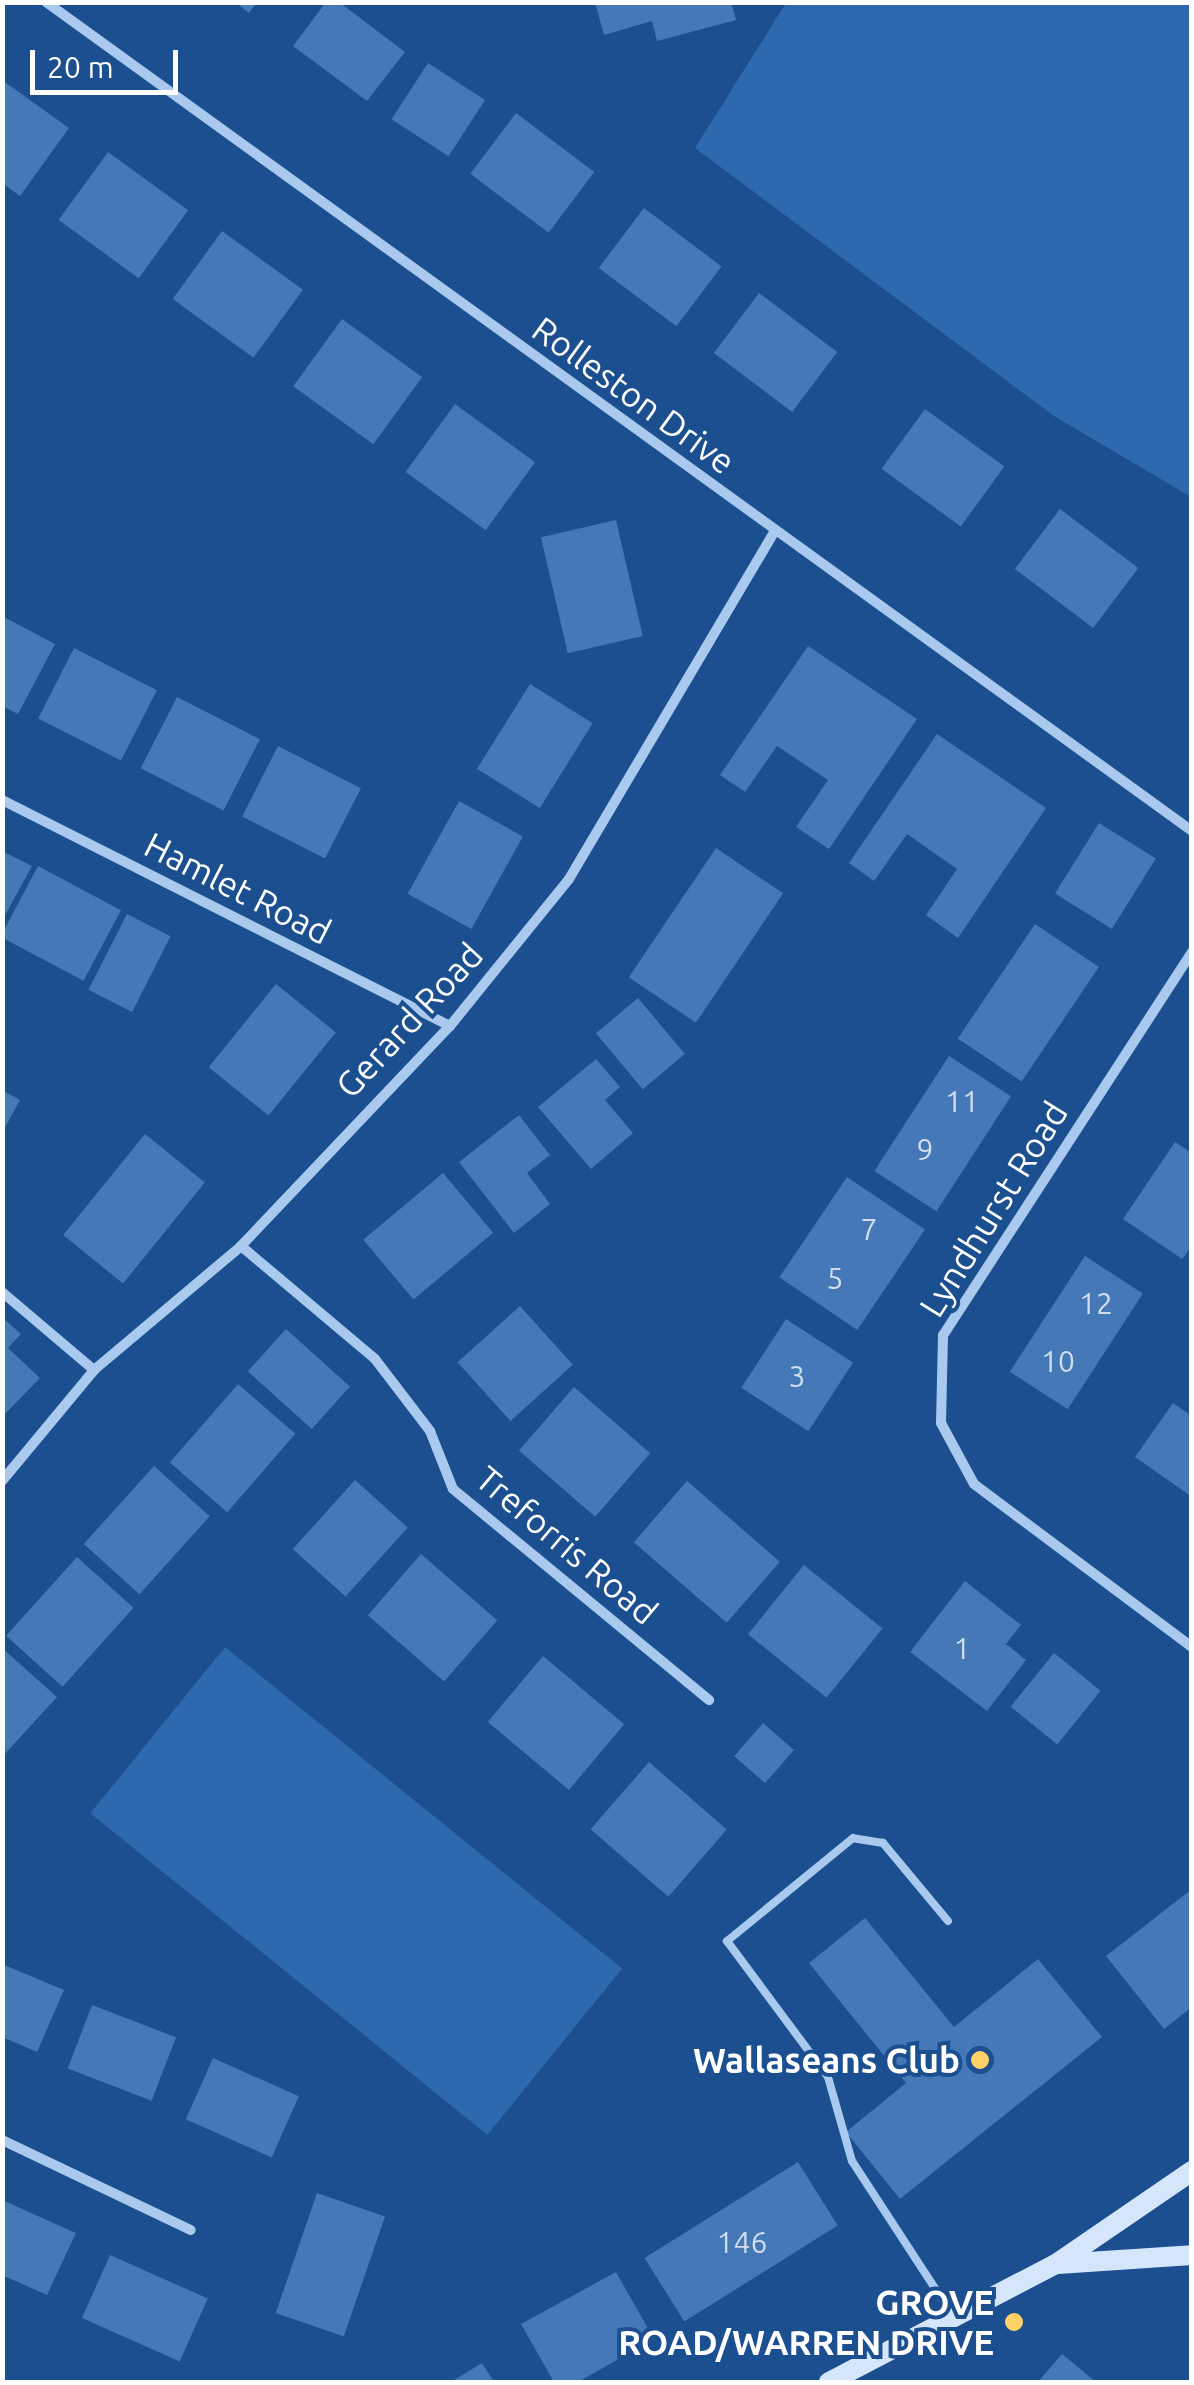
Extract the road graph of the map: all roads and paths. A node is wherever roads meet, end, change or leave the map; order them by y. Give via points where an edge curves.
1 (46, 2) edge
2 (775, 532) junction
3 (2, 800) edge
4 (1192, 831) edge
5 (1192, 952) edge
6 (450, 1026) junction
7 (241, 1246) junction
8 (2, 1292) edge
9 (94, 1370) junction
10 (2, 1481) edge
11 (1192, 1647) edge
12 (708, 1700) dead end
13 (948, 1921) dead end
14 (2, 2140) edge
15 (1192, 2171) edge
16 (190, 2230) dead end
17 (1192, 2254) edge
18 (1056, 2264) junction
19 (955, 2319) junction
20 (830, 2382) edge

1 - 2 street, Rolleston Drive
2 - 4 street, Rolleston Drive
2 - 6 street, Gerard Road via 568,879
3 - 6 street, Hamlet Road
5 - 11 street, Lyndhurst Road via 943,1335 941,1423 974,1484
6 - 7 street, Gerard Road
7 - 9 street, Gerard Road
7 - 12 street, Treforris Road via 375,1359 430,1431 454,1489
8 - 9 street
9 - 10 street, Gerard Road
13 - 19 lane via 884,1843 852,1838 727,1941 828,2077 852,2160
14 - 16 street
15 - 18 street
17 - 18 street
18 - 19 street
19 - 20 street

